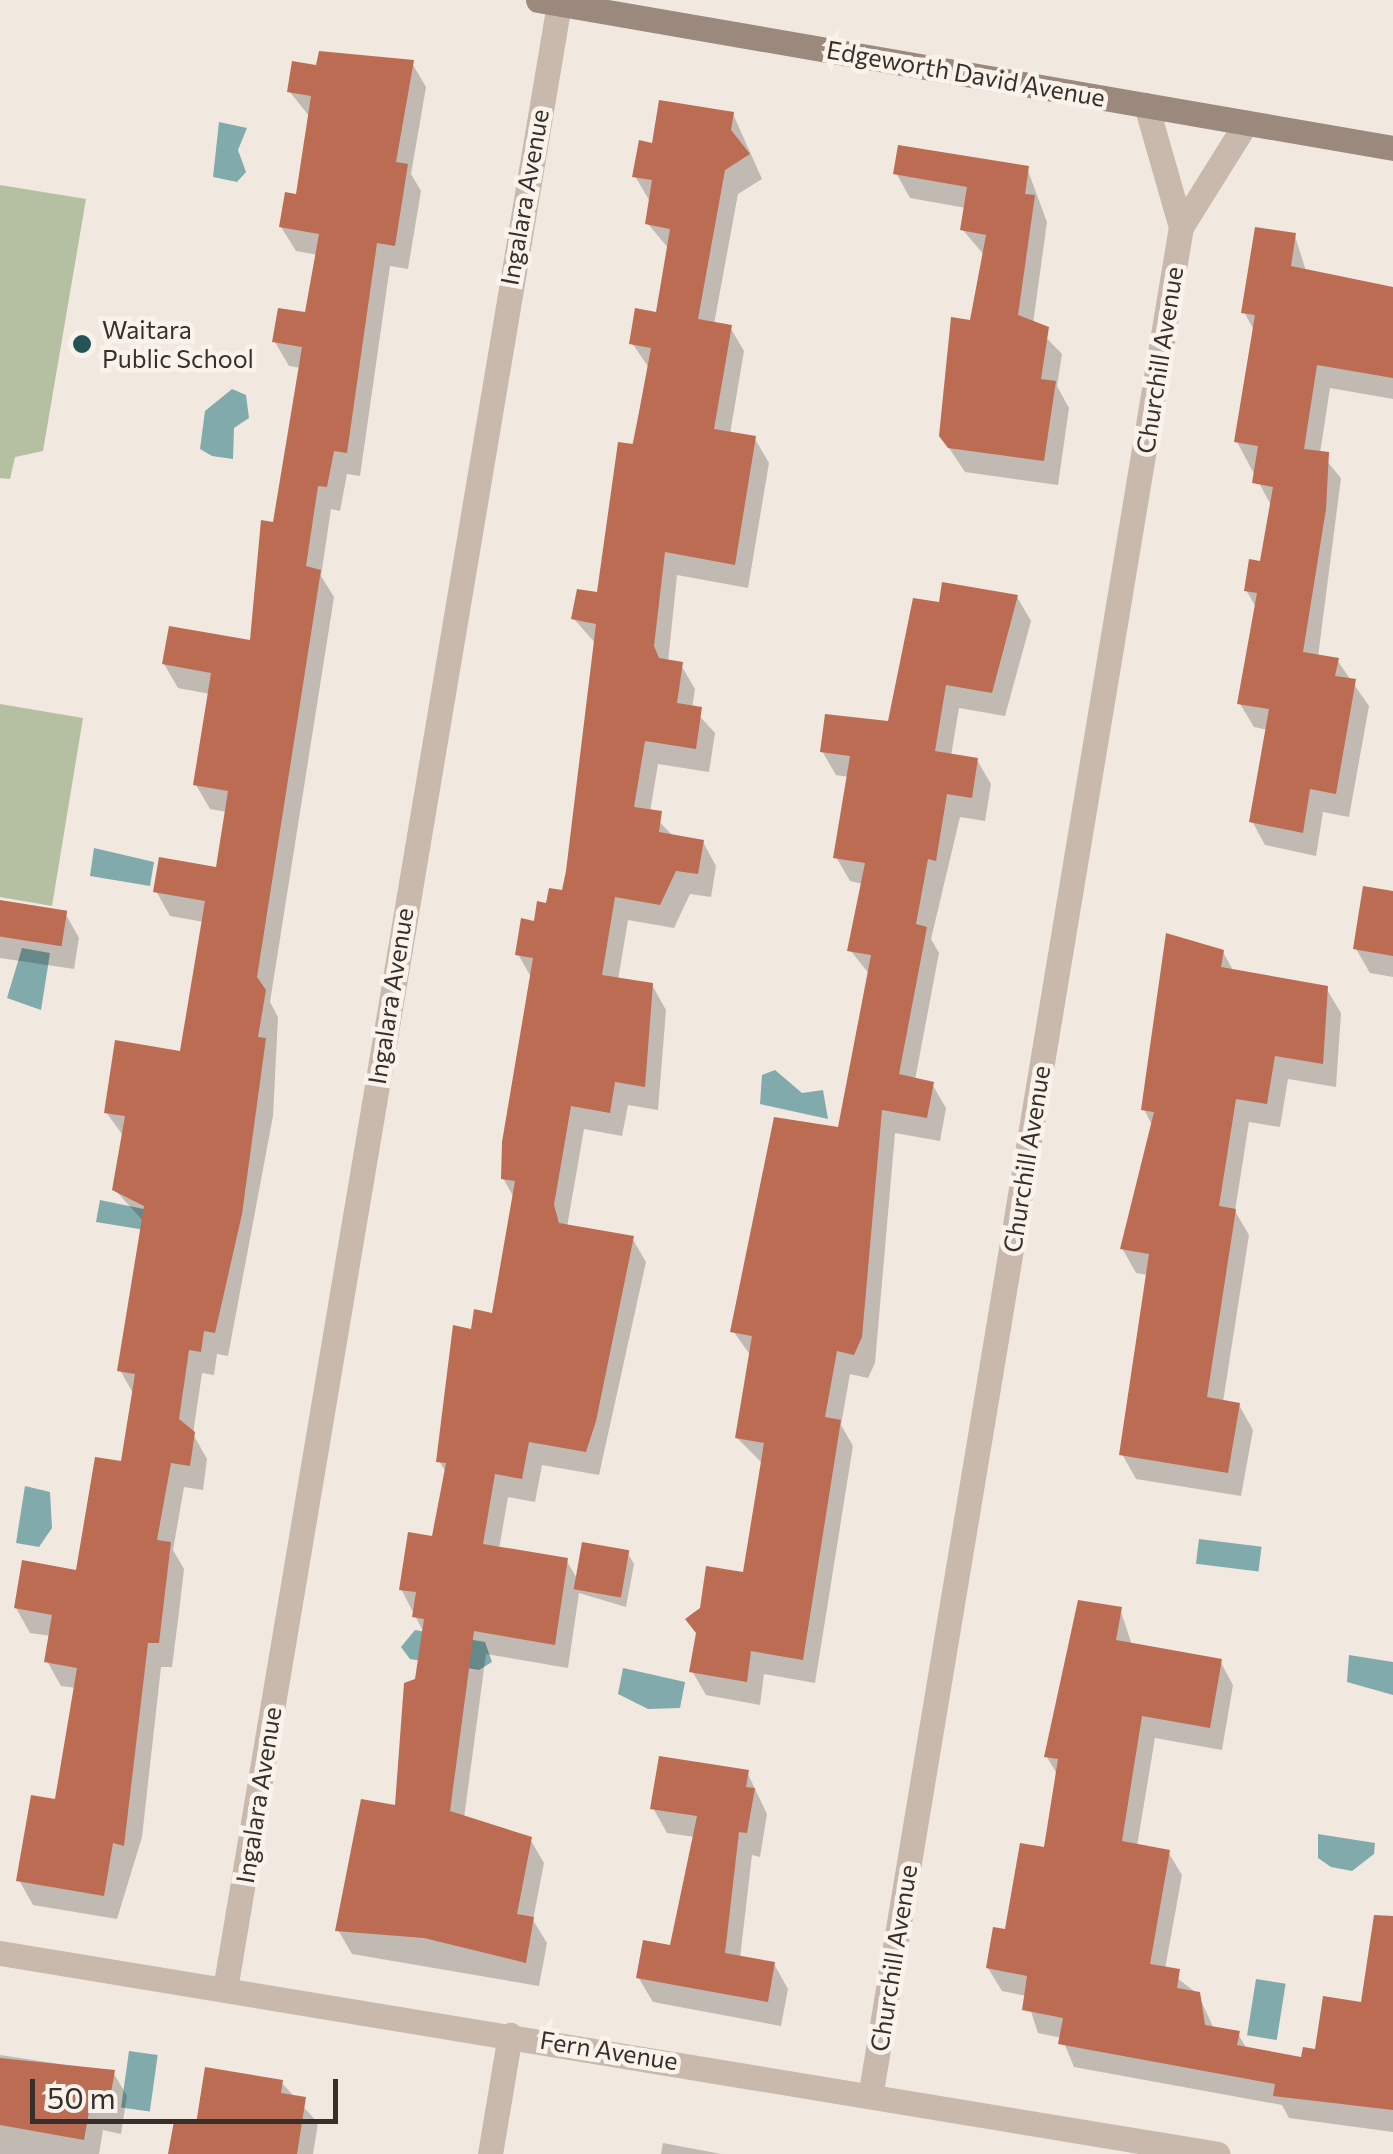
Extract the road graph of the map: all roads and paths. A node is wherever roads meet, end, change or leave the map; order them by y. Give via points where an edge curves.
1 (548, 2) edge
2 (1146, 104) junction
3 (1246, 123) junction
4 (1393, 148) edge
5 (1180, 227) junction
6 (0, 1952) edge
7 (225, 1988) junction
8 (510, 2035) junction
9 (871, 2091) junction
10 (490, 2154) edge
11 (1218, 2154) edge

1 - 2 main road, Edgeworth David Avenue
1 - 7 street, Ingalara Avenue
2 - 3 main road, Edgeworth David Avenue
2 - 5 street, Churchill Avenue
3 - 4 main road, Edgeworth David Avenue
3 - 5 street, Churchill Avenue
5 - 9 street, Churchill Avenue
6 - 7 street, Fern Avenue
7 - 8 street, Fern Avenue
8 - 9 street, Fern Avenue
8 - 10 street
9 - 11 street, Fern Avenue

